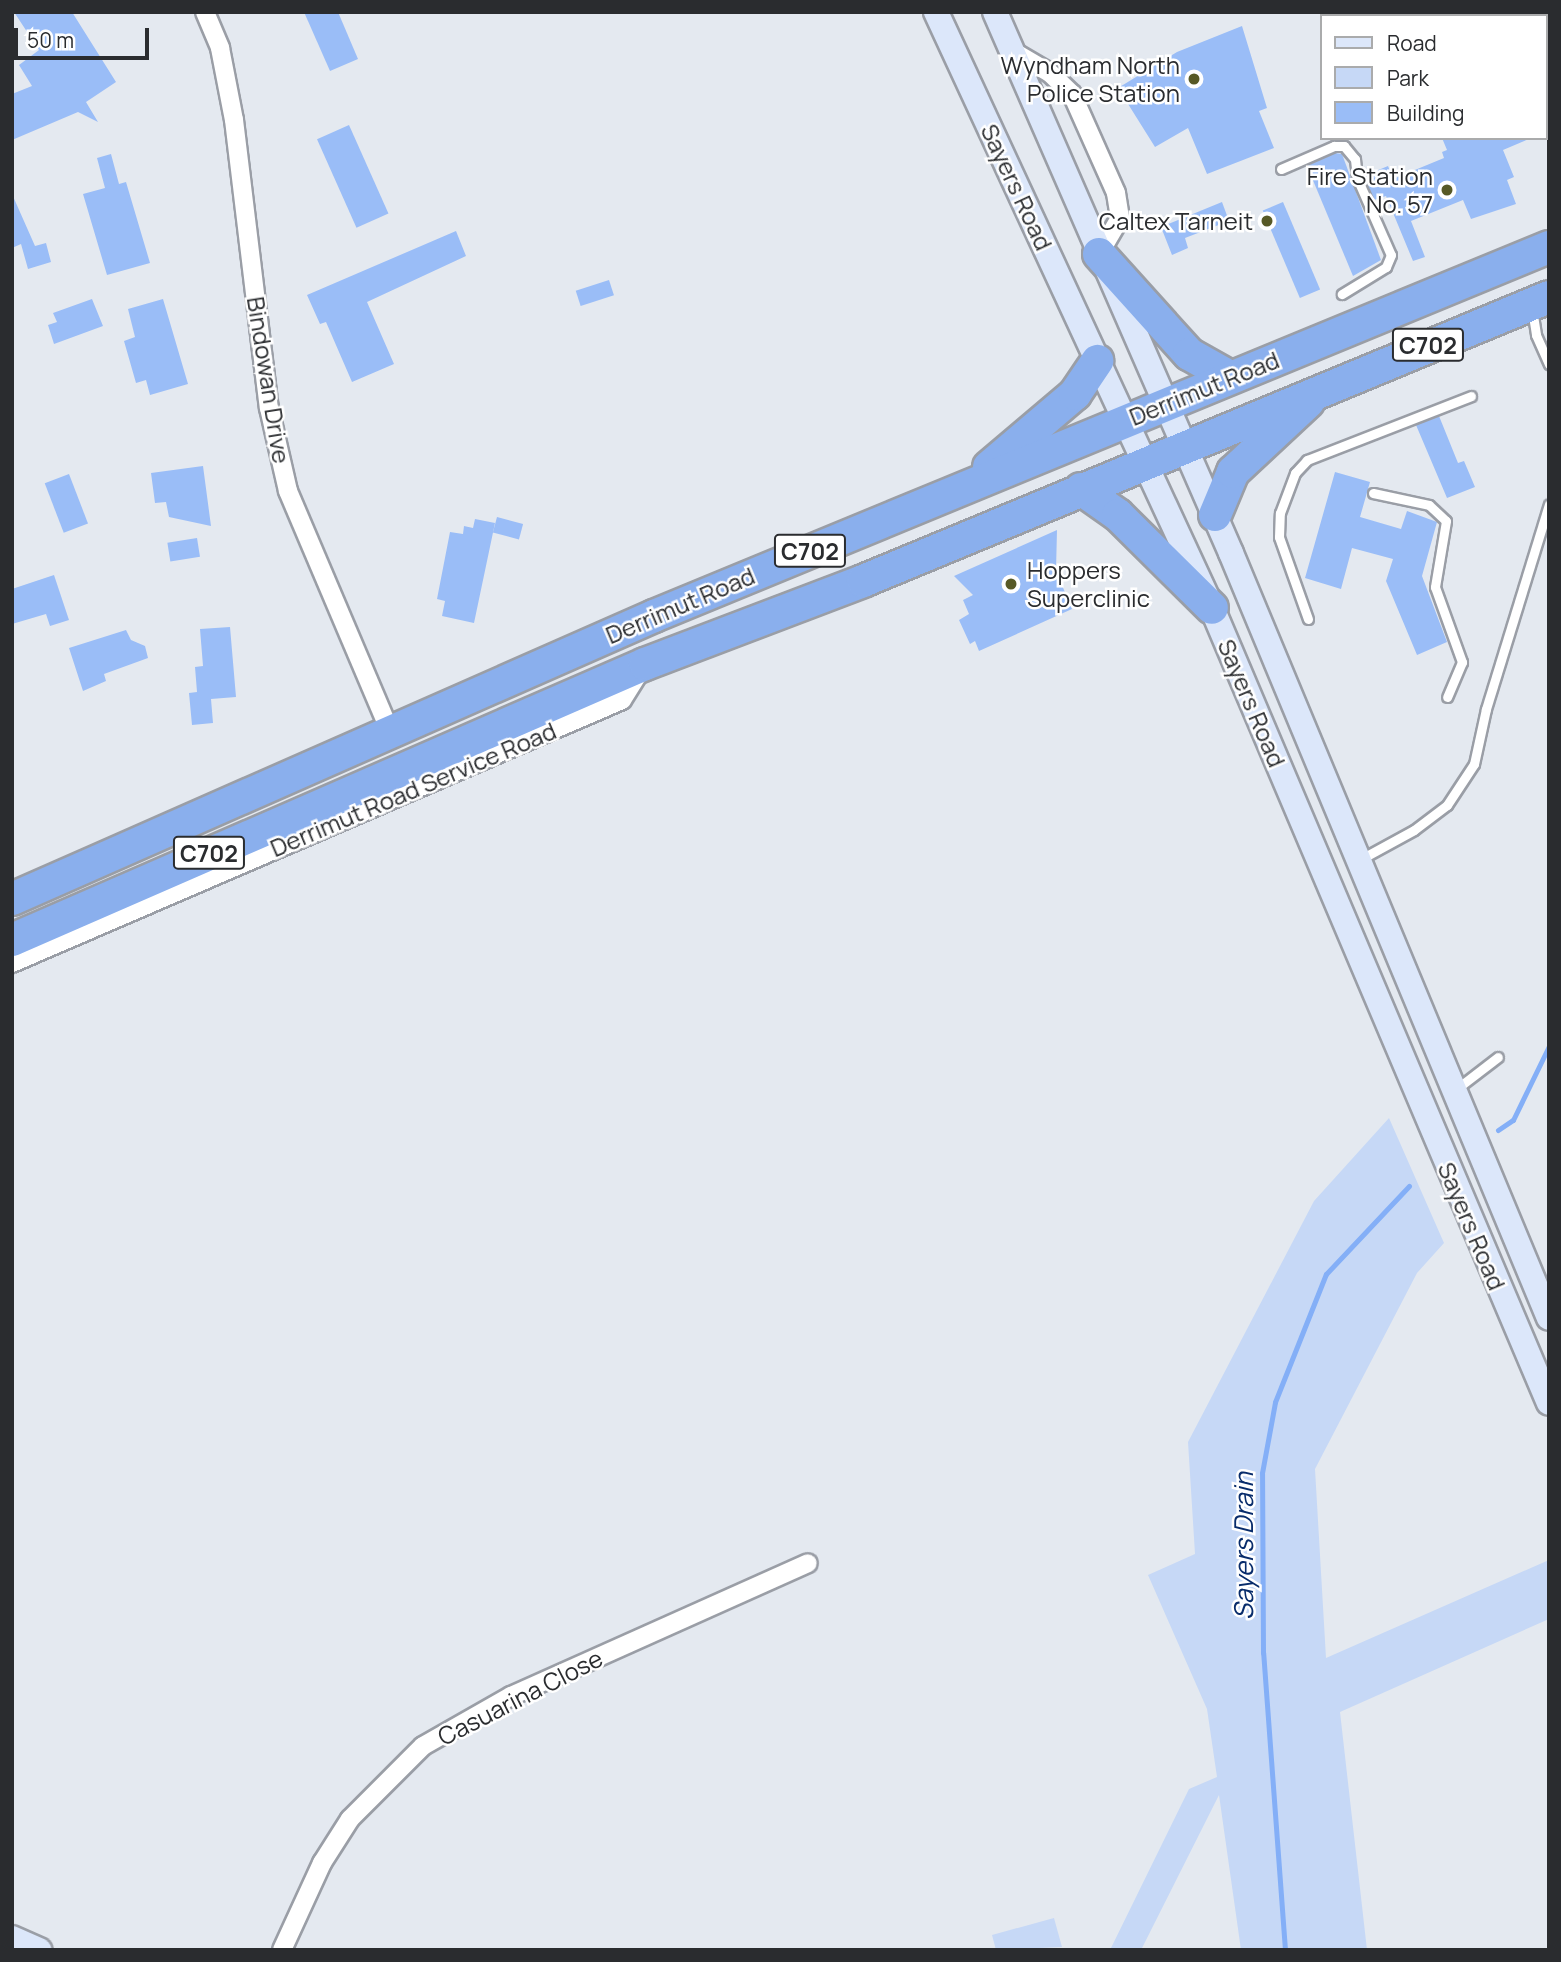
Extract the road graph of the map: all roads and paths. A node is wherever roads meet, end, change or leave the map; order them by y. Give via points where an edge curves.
1 (205, 12) edge
2 (936, 12) edge
3 (995, 12) edge
4 (1014, 52) junction
5 (1281, 169) dead end
6 (1549, 247) edge
7 (1099, 254) junction
8 (1342, 293) dead end
9 (1540, 300) edge
10 (1097, 361) junction
11 (1549, 364) edge
12 (1230, 377) junction
13 (1324, 387) junction
14 (1471, 396) dead end
15 (1165, 403) junction
16 (1125, 420) junction
17 (1184, 446) junction
18 (1144, 463) junction
19 (967, 486) junction
20 (1081, 489) junction
21 (1373, 493) dead end
22 (1549, 504) edge
23 (1215, 515) junction
24 (1212, 608) junction
25 (1308, 620) dead end
26 (645, 664) junction
27 (1447, 697) dead end
28 (390, 731) junction
29 (406, 766) junction
30 (159, 834) junction
31 (1360, 859) junction
32 (205, 866) junction
33 (1325, 877) junction
34 (12, 899) edge
35 (12, 940) edge
36 (12, 963) edge
37 (1499, 1057) dead end
38 (1453, 1091) junction
39 (1549, 1318) edge
40 (1545, 1373) edge
41 (1549, 1403) edge
42 (808, 1563) dead end
43 (12, 1938) edge
44 (39, 1950) edge
45 (282, 1950) edge

1 - 28 street, Bindowan Drive via 220,48 234,120 269,408 288,491
2 - 10 main road, Sayers Road
3 - 4 main road, Sayers Road
4 - 7 main road, Sayers Road
4 - 7 street via 1050,73 1072,94 1116,193 1120,218
5 - 8 lane via 1334,146 1344,146 1355,159 1357,178 1391,255 1386,267
6 - 12 highway, Derrimut Road / C702
7 - 12 highway via 1189,354
7 - 15 main road, Sayers Road
9 - 11 lane via 1536,335
9 - 13 highway, Derrimut Road / C702
10 - 16 main road, Sayers Road
10 - 19 highway via 1075,394
12 - 15 highway, Derrimut Road / C702
13 - 17 highway, Derrimut Road / C702
13 - 23 highway via 1233,472
14 - 25 lane via 1307,460 1295,472 1280,513 1279,537
15 - 16 highway, Derrimut Road / C702
15 - 17 main road, Sayers Road
16 - 18 main road, Sayers Road
16 - 19 highway, Derrimut Road / C702
17 - 18 highway, Derrimut Road / C702
17 - 23 main road, Sayers Road
18 - 20 highway, Derrimut Road / C702
18 - 24 main road, Sayers Road
19 - 28 highway, Derrimut Road / C702
20 - 24 highway via 1118,515
20 - 26 highway, Derrimut Road / C702 via 863,581
21 - 27 lane via 1429,505 1446,522 1435,587 1462,662
22 - 31 lane via 1486,709 1474,764 1447,805 1414,830
23 - 31 main road, Sayers Road
24 - 33 main road, Sayers Road
26 - 29 highway, Derrimut Road / C702
26 - 32 street, Derrimut Road Service Road via 622,700
28 - 29 highway
28 - 30 highway, Derrimut Road / C702
29 - 32 highway, Derrimut Road / C702
30 - 32 highway via 199,838
30 - 34 highway, Derrimut Road / C702
31 - 33 main road
31 - 38 main road, Sayers Road
32 - 35 highway, Derrimut Road / C702
32 - 36 street, Derrimut Road Service Road
33 - 40 main road, Sayers Road
37 - 38 lane
38 - 39 main road, Sayers Road
40 - 41 main road, Sayers Road
42 - 45 street, Casuarina Close via 511,1696 423,1746 350,1819 322,1863
43 - 44 main road

